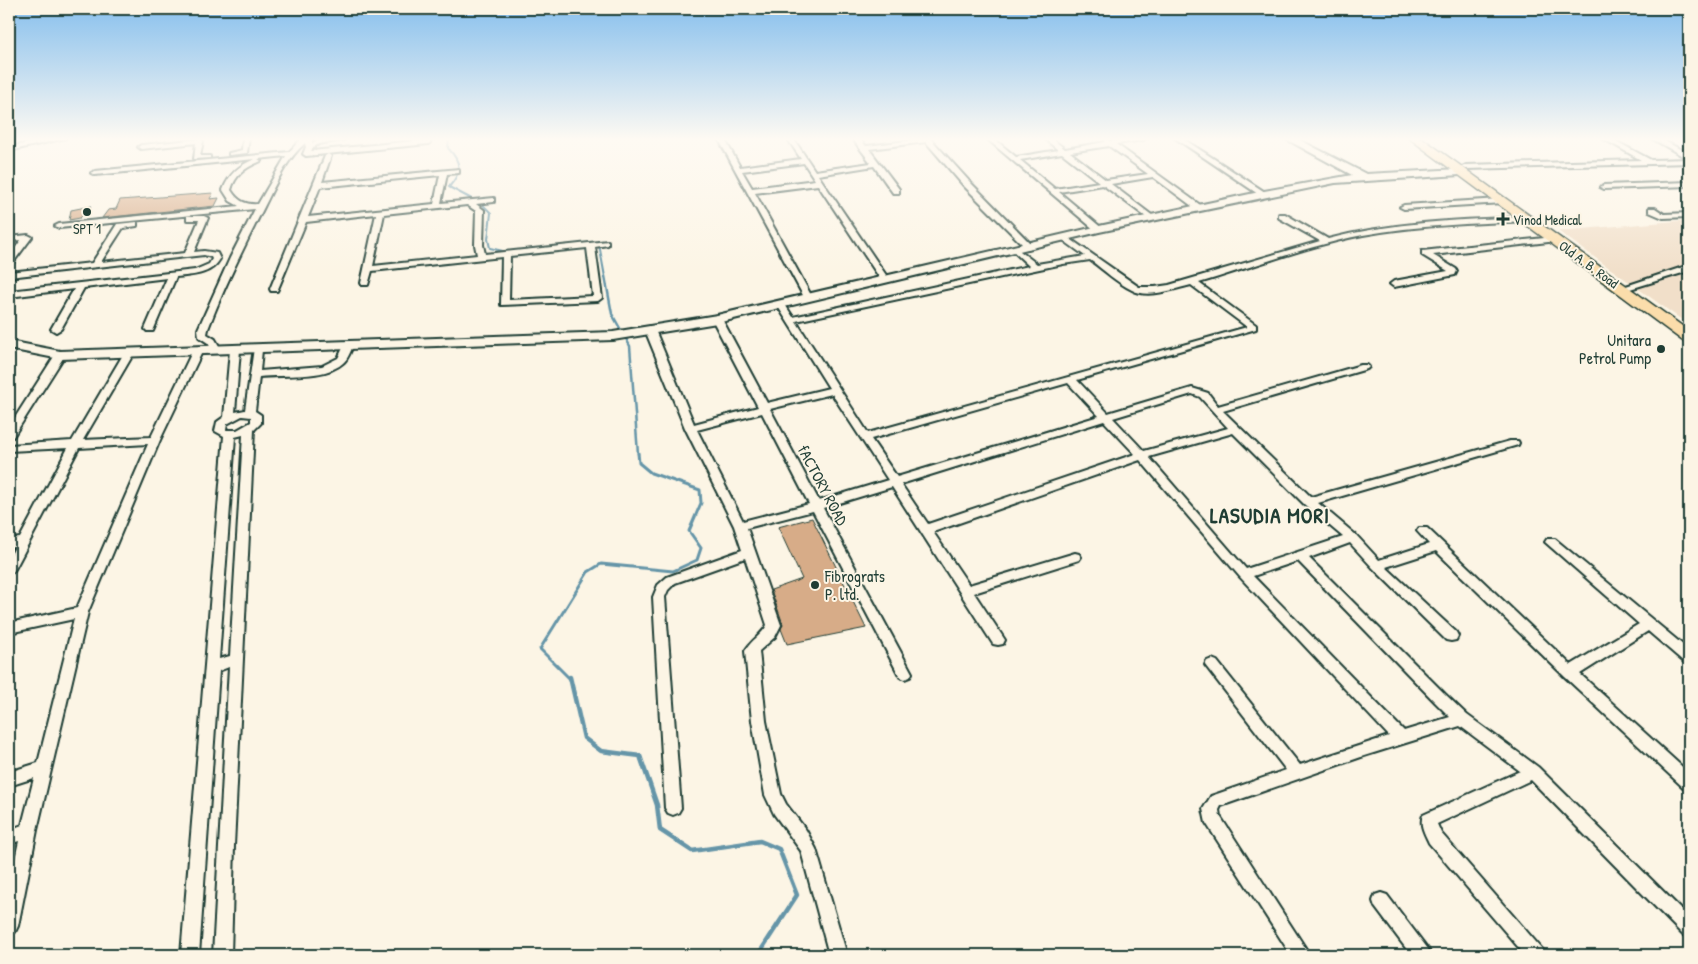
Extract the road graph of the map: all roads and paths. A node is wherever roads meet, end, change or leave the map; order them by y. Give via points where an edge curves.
1 (229, 183) edge
2 (273, 183) edge
3 (337, 183) edge
4 (442, 183) edge
5 (746, 183) edge
6 (812, 183) edge
7 (821, 183) edge
8 (890, 183) edge
9 (966, 183) edge
10 (1043, 183) edge
11 (1106, 183) joint
12 (1165, 183) edge
13 (1247, 183) edge
14 (1329, 183) edge
15 (1479, 183) edge
16 (1482, 183) edge
17 (1689, 184) edge
18 (317, 185) joint
19 (1604, 187) dead end
20 (750, 191) junction
21 (896, 191) dead end
22 (1053, 191) junction
23 (1264, 194) junction
24 (491, 200) dead end
25 (1500, 201) junction
26 (475, 202) junction
27 (244, 206) junction
28 (261, 206) junction
29 (437, 206) junction
30 (1199, 207) junction
31 (1404, 208) dead end
32 (1689, 209) edge
33 (381, 211) junction
34 (1689, 215) edge
35 (1282, 216) dead end
36 (1150, 218) junction
37 (1526, 219) junction
38 (302, 220) junction
39 (59, 226) dead end
40 (1099, 230) junction
41 (1066, 238) junction
42 (9, 239) edge
43 (1554, 240) junction
44 (1326, 242) junction
45 (1030, 247) junction
46 (1016, 250) junction
47 (188, 254) junction
48 (506, 254) junction
49 (482, 257) junction
50 (1092, 257) junction
51 (234, 260) junction
52 (9, 262) edge
53 (216, 262) junction
54 (95, 265) junction
55 (1036, 268) junction
56 (1689, 268) edge
57 (368, 269) junction
58 (173, 274) junction
59 (9, 275) edge
60 (884, 278) junction
61 (1191, 281) junction
62 (365, 283) dead end
63 (1394, 284) dead end
64 (81, 285) junction
65 (1630, 286) junction
66 (274, 289) dead end
67 (9, 294) edge
68 (808, 297) junction
69 (781, 305) junction
70 (717, 319) junction
71 (790, 320) junction
72 (56, 329) dead end
73 (150, 329) dead end
74 (1689, 329) edge
75 (644, 331) junction
76 (1689, 338) edge
77 (9, 345) edge
78 (348, 346) junction
79 (236, 350) junction
80 (257, 350) junction
81 (217, 351) junction
82 (197, 352) junction
83 (129, 354) junction
84 (60, 356) junction
85 (1364, 367) dead end
86 (254, 375) junction
87 (1070, 379) junction
88 (835, 390) junction
89 (763, 408) junction
90 (1216, 410) junction
91 (250, 413) junction
92 (229, 417) junction
93 (1106, 418) junction
94 (690, 428) junction
95 (1236, 428) junction
96 (249, 429) junction
97 (230, 434) junction
98 (9, 435) edge
99 (865, 437) junction
100 (155, 440) junction
101 (1514, 443) dead end
102 (76, 444) junction
103 (9, 448) edge
104 (1142, 455) junction
105 (896, 482) junction
106 (1309, 502) junction
107 (816, 506) junction
108 (740, 526) junction
109 (925, 530) junction
110 (1423, 531) dead end
111 (1352, 538) junction
112 (23, 542) junction
113 (1551, 542) dead end
114 (9, 544) edge
115 (1436, 546) junction
116 (749, 552) junction
117 (1300, 556) junction
118 (1075, 557) dead end
119 (1377, 565) junction
120 (9, 569) edge
121 (1244, 574) junction
122 (965, 591) junction
123 (82, 612) junction
124 (1649, 624) junction
125 (9, 628) edge
126 (1450, 636) dead end
127 (998, 640) dead end
128 (1689, 658) edge
129 (237, 660) junction
130 (1212, 665) dead end
131 (212, 668) junction
132 (902, 669) dead end
133 (1570, 673) junction
134 (1462, 719) junction
135 (1401, 738) junction
136 (44, 768) junction
137 (1533, 772) junction
138 (1297, 773) junction
139 (9, 779) edge
140 (1689, 783) edge
141 (673, 808) dead end
142 (29, 830) junction
143 (9, 837) edge
144 (1381, 901) dead end
145 (9, 926) edge
146 (1689, 929) edge
147 (190, 955) edge
148 (222, 955) edge
149 (838, 955) edge
150 (1301, 955) edge
151 (1422, 955) edge
152 (1536, 955) edge

1 - 27 street via 227,190
2 - 28 street
3 - 18 street
4 - 29 street
5 - 20 street
6 - 20 street
7 - 60 street
8 - 21 street
9 - 45 street
10 - 22 street
11 - 22 street
11 - 36 street
12 - 30 street
13 - 23 street
14 - 23 street
15 - 25 main road, Old A. B. Road
16 - 65 main road, Old A. B. Road
17 - 19 street
18 - 38 street
20 - 68 street
22 - 40 street
23 - 30 street
24 - 26 street
25 - 31 street
25 - 37 main road, Old A. B. Road
26 - 29 street
26 - 49 street via 480,210
27 - 28 street
27 - 39 street
28 - 51 street
29 - 33 street
30 - 36 street
32 - 34 street via 1652,210 1663,216
33 - 38 street
33 - 57 street
35 - 44 street
36 - 40 street
37 - 43 main road, Old A. B. Road
37 - 44 street via 1377,231
38 - 66 street
40 - 41 street
41 - 45 street
41 - 50 street
42 - 52 street via 28,237
43 - 63 street via 1425,253 1452,273
43 - 76 main road, Old A. B. Road
44 - 61 street
45 - 46 street
46 - 55 street
46 - 60 street
47 - 53 street via 208,253 214,255
47 - 54 street
47 - 54 street via 202,217 122,226
48 - 48 street via 598,244 592,248 598,298 504,303
48 - 49 street
49 - 57 street
50 - 55 street
50 - 61 street via 1140,291
51 - 53 street
51 - 81 street via 202,333 212,340
53 - 58 street via 205,269
54 - 59 street
55 - 71 street
56 - 65 street
57 - 62 street
58 - 64 street
58 - 73 street
60 - 68 street
61 - 87 street via 1253,327
64 - 67 street
64 - 72 street
65 - 74 main road, Old A. B. Road
68 - 69 street
69 - 70 street
69 - 71 street
70 - 75 street
70 - 89 street, fACTORY ROAD
71 - 88 street
75 - 78 street via 612,336
75 - 94 street
77 - 84 street
78 - 80 street
78 - 86 street via 342,359 332,365
79 - 80 street
79 - 81 street
79 - 92 street
80 - 86 street
81 - 82 street
82 - 83 street
82 - 100 street
83 - 84 street
83 - 102 street
84 - 98 street
85 - 90 street
86 - 91 street
87 - 93 street
87 - 99 street
88 - 89 street
88 - 99 street
89 - 94 street
89 - 107 street, fACTORY ROAD
90 - 93 street via 1204,395 1192,391
90 - 95 street
91 - 92 street
91 - 96 street via 258,417
92 - 97 street via 219,428
93 - 104 street
93 - 105 street
94 - 108 street
95 - 104 street
95 - 106 street
96 - 97 street
96 - 129 street
97 - 131 street
99 - 105 street
100 - 102 street
100 - 123 street
101 - 106 street
102 - 103 street
102 - 112 street
104 - 109 street
104 - 121 street
105 - 107 street
105 - 109 street
106 - 111 street
107 - 108 street
107 - 132 street, fACTORY ROAD
108 - 116 street
109 - 122 street
110 - 115 street
111 - 117 street
111 - 119 street
112 - 114 street
112 - 120 street
113 - 124 street
115 - 119 street
115 - 133 street
116 - 141 street via 671,580 662,588 659,597
116 - 149 street via 774,625 773,631 755,644 752,651 759,721 773,796 808,849
117 - 121 street
117 - 134 street
118 - 122 street
119 - 126 street
121 - 135 street
122 - 127 street
123 - 125 street
123 - 136 street
124 - 128 street
124 - 133 street
129 - 131 street
129 - 148 street
130 - 138 street
131 - 147 street
133 - 140 street
134 - 135 street
134 - 137 street
135 - 138 street
136 - 139 street
136 - 142 street
137 - 146 street
137 - 152 street via 1429,820 1435,838
138 - 150 street via 1216,801 1211,809 1212,818
142 - 143 street
142 - 145 street
144 - 151 street

